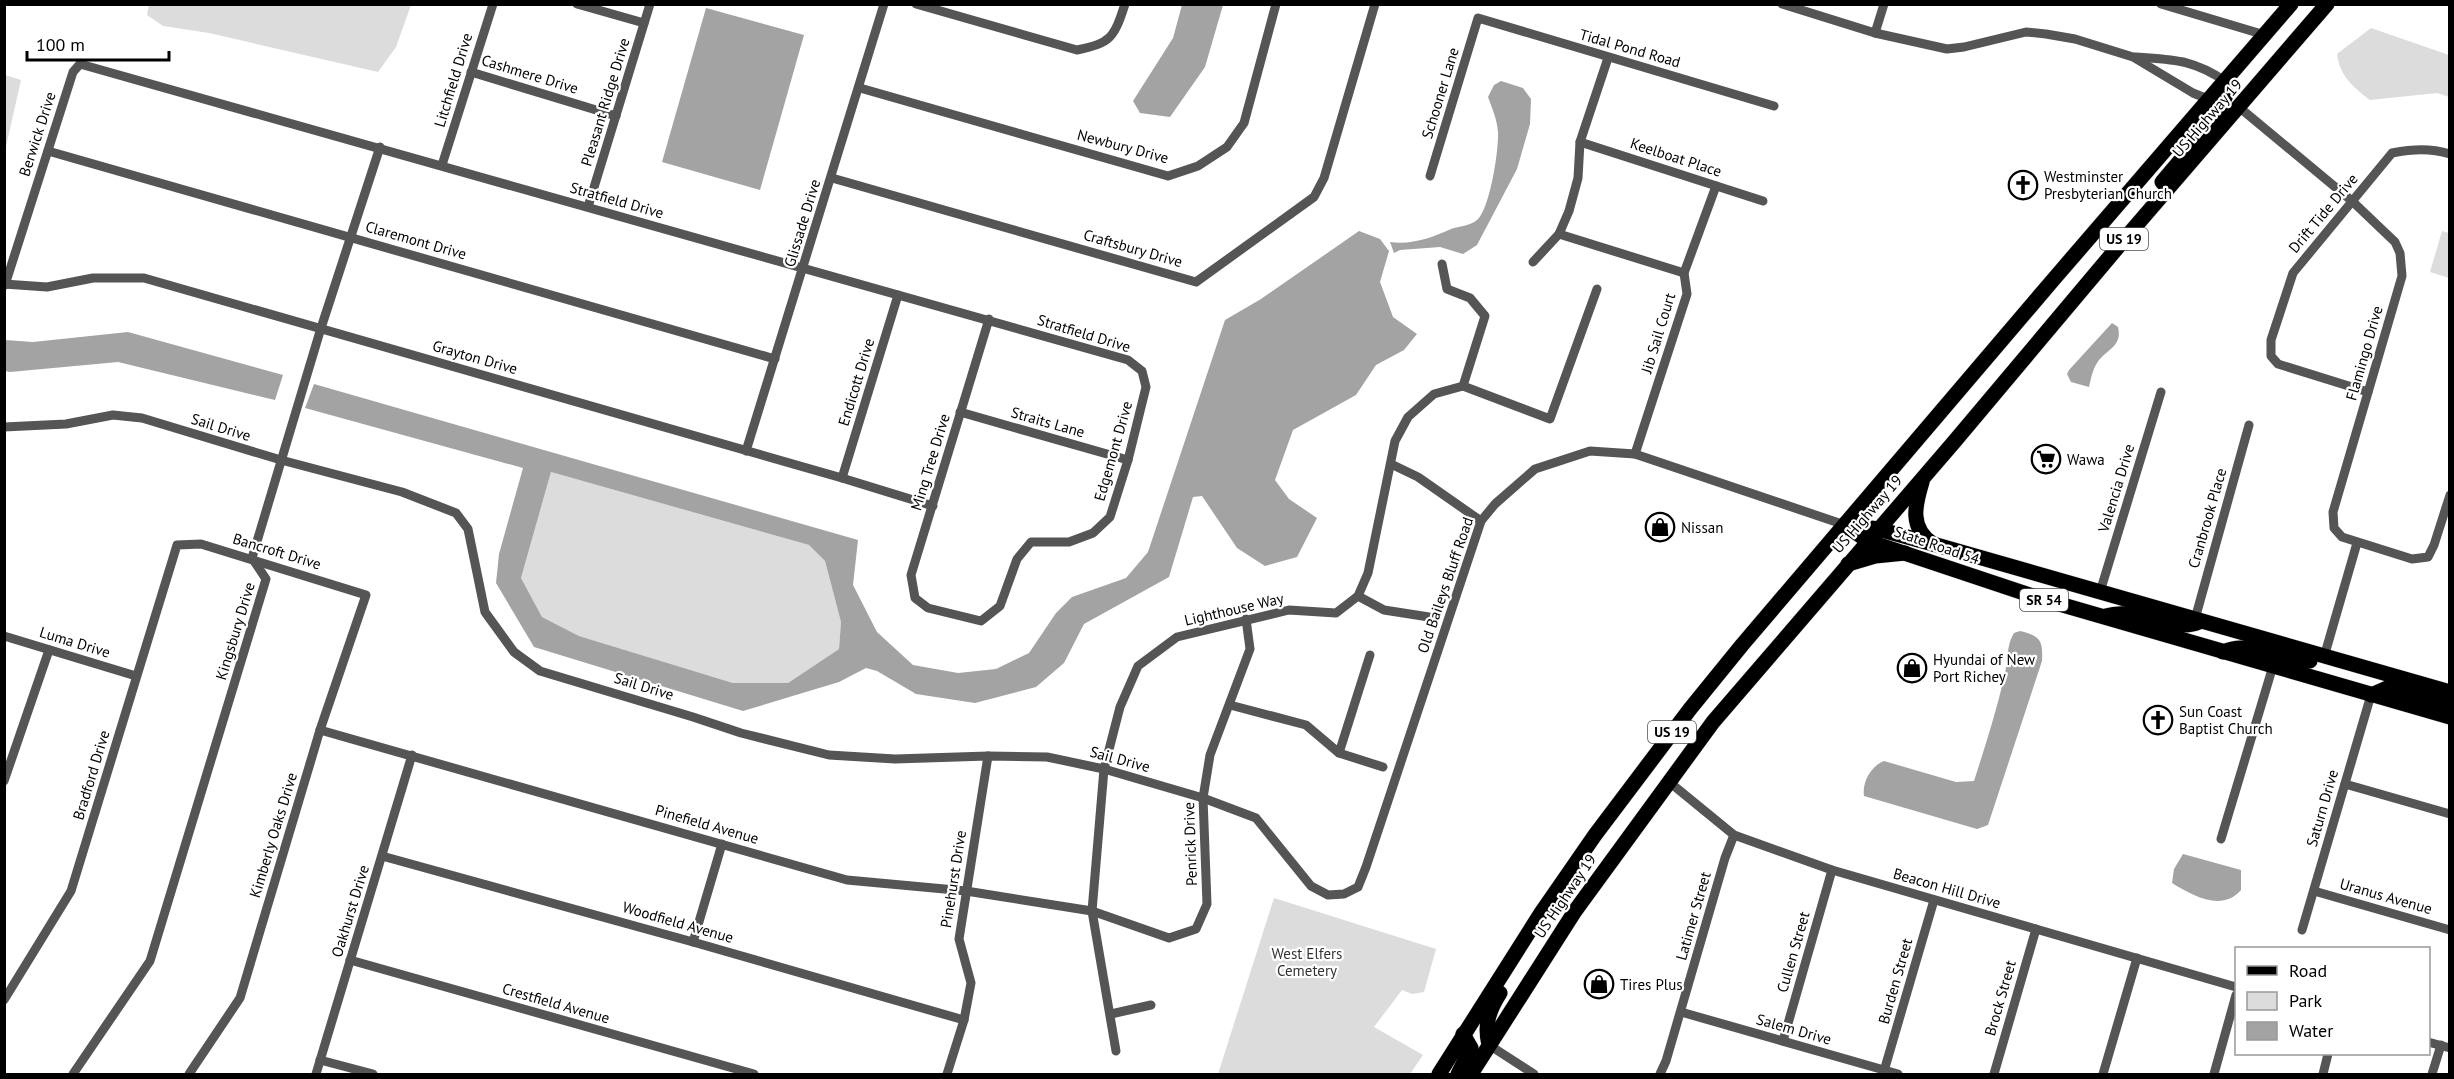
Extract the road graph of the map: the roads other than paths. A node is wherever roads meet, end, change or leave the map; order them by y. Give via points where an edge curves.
1 (493, 4) edge
2 (577, 4) edge
3 (650, 4) edge
4 (885, 4) edge
5 (916, 4) edge
6 (1125, 4) edge
7 (1276, 4) edge
8 (1375, 4) edge
9 (1884, 4) edge
10 (2161, 4) edge
11 (2291, 4) edge
12 (2327, 4) edge
13 (1783, 5) edge
14 (1478, 18) joint
15 (644, 23) junction
16 (1875, 33) junction
17 (2265, 35) junction
18 (2133, 57) junction
19 (1608, 58) junction
20 (80, 64) joint
21 (471, 72) junction
22 (2225, 81) junction
23 (860, 88) junction
24 (2208, 99) junction
25 (1774, 106) dead end
26 (2240, 108) junction
27 (616, 116) junction
28 (1580, 142) junction
29 (380, 147) junction
30 (48, 151) junction
31 (2450, 154) edge
32 (442, 165) junction
33 (1430, 176) dead end
34 (832, 178) junction
35 (1716, 186) junction
36 (1763, 201) dead end
37 (2352, 201) junction
38 (588, 207) junction
39 (1558, 234) junction
40 (2128, 235) junction
41 (352, 237) junction
42 (1533, 262) dead end
43 (1442, 264) dead end
44 (804, 268) junction
45 (1684, 273) junction
46 (5, 284) edge
47 (1597, 289) dead end
48 (898, 295) junction
49 (989, 319) junction
50 (321, 328) junction
51 (776, 359) junction
52 (1142, 371) joint
53 (1463, 386) junction
54 (2161, 392) dead end
55 (2368, 392) junction
56 (960, 412) junction
57 (2249, 425) dead end
58 (4, 427) edge
59 (746, 451) junction
60 (1635, 454) junction
61 (282, 460) junction
62 (1128, 460) junction
63 (1391, 464) junction
64 (1924, 476) junction
65 (842, 478) junction
66 (2450, 495) edge
67 (933, 506) junction
68 (1481, 521) junction
69 (1845, 525) junction
70 (1873, 535) junction
71 (2357, 543) junction
72 (1933, 544) junction
73 (177, 545) joint
74 (1905, 553) junction
75 (252, 558) junction
76 (1846, 566) junction
77 (2100, 592) junction
78 (366, 595) joint
79 (1358, 596) junction
80 (928, 608) joint
81 (1429, 617) dead end
82 (2101, 617) junction
83 (1246, 619) junction
84 (2198, 620) junction
85 (4, 636) edge
86 (49, 650) junction
87 (2223, 652) junction
88 (1370, 655) dead end
89 (2324, 657) junction
90 (2273, 666) junction
91 (136, 676) junction
92 (2450, 692) edge
93 (2371, 694) junction
94 (2450, 703) edge
95 (1230, 705) junction
96 (2450, 717) edge
97 (320, 730) junction
98 (1339, 753) junction
99 (412, 755) junction
100 (988, 756) junction
101 (1383, 767) dead end
102 (1104, 769) junction
103 (1668, 781) junction
104 (4, 782) edge
105 (2345, 784) junction
106 (1203, 798) junction
107 (2450, 814) edge
108 (1734, 835) junction
109 (2221, 839) dead end
110 (722, 844) junction
111 (382, 856) junction
112 (1832, 870) junction
113 (966, 891) junction
114 (2314, 891) junction
115 (1344, 894) joint
116 (1934, 900) junction
117 (1092, 911) junction
118 (1541, 913) junction
119 (2036, 929) junction
120 (2302, 930) dead end
121 (2450, 930) edge
122 (693, 942) junction
123 (2137, 958) junction
124 (350, 960) junction
125 (2235, 987) edge
126 (2235, 998) edge
127 (4, 1000) edge
128 (1151, 1005) dead end
129 (1682, 1012) junction
130 (1111, 1014) junction
131 (964, 1020) junction
132 (1463, 1034) junction
133 (1783, 1041) junction
134 (2430, 1042) edge
135 (1489, 1045) junction
136 (2445, 1046) edge
137 (1116, 1051) dead end
138 (2328, 1055) edge
139 (320, 1060) junction
140 (1884, 1071) junction
141 (73, 1074) edge
142 (189, 1074) edge
143 (316, 1074) edge
144 (373, 1074) edge
145 (754, 1074) edge
146 (947, 1074) edge
147 (1439, 1074) edge
148 (1458, 1074) edge
149 (1471, 1074) edge
150 (1534, 1074) edge
151 (1659, 1074) edge
152 (1898, 1074) edge
153 (1994, 1074) edge
154 (2103, 1074) edge
155 (2214, 1074) edge
156 (2323, 1074) edge
157 (2432, 1074) edge

1 - 21 street, Litchfield Drive
2 - 15 street
3 - 15 street, Pleasant Ridge Drive
4 - 23 street, Glissade Drive
5 - 6 street via 1077,50 1101,45 1117,29
7 - 23 street, Newbury Drive via 1244,123 1227,147 1198,166 1168,176
8 - 34 street, Craftsbury Drive via 1324,178 1314,197 1196,282
9 - 16 street
10 - 17 street
11 - 17 main road, US Highway 19 / US 19
12 - 26 main road, US Highway 19 / US 19
13 - 16 street
14 - 19 street, Tidal Pond Road
14 - 33 street, Schooner Lane
15 - 27 street, Pleasant Ridge Drive
16 - 18 street via 1947,49 2026,32 2046,33
17 - 22 main road, US Highway 19 / US 19
18 - 22 street via 2203,66
18 - 24 street
19 - 25 street, Tidal Pond Road
19 - 28 street
20 - 29 street, Stratfield Drive
20 - 30 street, Berwick Drive via 73,72
21 - 27 street, Cashmere Drive
21 - 32 street, Litchfield Drive
22 - 24 main road, US Highway 19 / US 19
22 - 40 main road via 2226,95 2217,117 2162,182
23 - 34 street, Glissade Drive
24 - 69 main road, US Highway 19 / US 19
26 - 37 street, Flamingo Drive
26 - 40 main road, US Highway 19 / US 19
27 - 38 street, Pleasant Ridge Drive
28 - 35 street, Keelboat Place
28 - 39 street via 1578,178
29 - 32 street, Stratfield Drive
29 - 41 street
30 - 41 street, Claremont Drive
30 - 46 street, Berwick Drive
31 - 37 street, Drift Tide Drive via 2434,149 2392,153
32 - 38 street, Stratfield Drive
34 - 44 street, Glissade Drive
35 - 36 street, Keelboat Place
35 - 45 street, Jib Sail Court
37 - 55 street, Flamingo Drive via 2395,242 2402,265
37 - 55 street, Drift Tide Drive via 2293,273 2271,340 2271,356 2278,364
38 - 44 street, Stratfield Drive
39 - 42 street
39 - 45 street
40 - 64 main road, US Highway 19 / US 19
41 - 50 street
41 - 51 street, Claremont Drive
43 - 53 street via 1447,289 1470,298 1485,315
44 - 48 street, Stratfield Drive
44 - 51 street, Glissade Drive
45 - 60 street, Jib Sail Court via 1687,294
46 - 50 street, Grayton Drive via 47,287 93,278 144,278
47 - 53 street via 1550,418
48 - 49 street, Stratfield Drive
48 - 65 street, Endicott Drive
49 - 52 street, Stratfield Drive via 1128,360
49 - 56 street, Ming Tree Drive
50 - 59 street, Grayton Drive
50 - 61 street
51 - 59 street, Glissade Drive
52 - 62 street, Edgemont Drive via 1146,387
53 - 63 street via 1434,394 1408,417 1395,441
54 - 77 street, Valencia Drive
55 - 71 street, Flamingo Drive via 2333,512 2334,528 2342,537
56 - 62 street, Straits Lane
56 - 67 street, Ming Tree Drive
57 - 84 street, Cranbrook Place
58 - 61 street, Sail Drive via 66,424 113,415 142,418
59 - 65 street, Grayton Drive
60 - 68 street, Old Baileys Bluff Road via 1590,451 1535,470
60 - 69 street, Old Baileys Bluff Road
61 - 75 street
61 - 100 street, Sail Drive via 402,492 456,513 468,529 485,612 514,652 540,671 741,733 829,755 895,759
62 - 80 street, Edgemont Drive via 1110,517 1092,533 1069,542 1031,542 1017,559 1000,606 981,621
63 - 68 street via 1418,477
63 - 79 street via 1368,573
64 - 70 main road, US Highway 19 / US 19
64 - 72 main road via 1915,515 1921,534
65 - 67 street, Grayton Drive
66 - 71 street via 2428,557 2412,559
67 - 80 street, Ming Tree Drive via 910,575 915,598
68 - 115 street, Old Baileys Bluff Road via 1366,867 1358,887
69 - 70 main road, State Road 54 / SR 54
69 - 118 main road, US Highway 19 / US 19 via 1649,761
70 - 72 main road, State Road 54 / SR 54
70 - 74 main road, State Road 54 / SR 54
70 - 76 main road, US Highway 19 / US 19
71 - 89 street
72 - 77 main road, State Road 54 / SR 54
73 - 75 street, Bancroft Drive via 201,544
73 - 91 street, Bradford Drive
74 - 76 main road via 1875,556
74 - 82 main road, State Road 54 / SR 54
75 - 78 street, Bancroft Drive
75 - 141 street, Kingsbury Drive via 266,579 150,962
76 - 103 main road, US Highway 19 / US 19 via 1719,714
77 - 84 main road, State Road 54 / SR 54
78 - 97 street, Kimberly Oaks Drive
79 - 81 street via 1384,610
79 - 83 street, Lighthouse Way via 1336,613 1289,610
82 - 84 main road via 2130,613 2181,626
82 - 87 main road, State Road 54 / SR 54
83 - 95 street, Penrick Drive via 1250,649
83 - 102 street, Lighthouse Way via 1177,637 1138,666 1120,707
84 - 89 main road, State Road 54 / SR 54
85 - 86 street, Luma Drive
86 - 91 street, Luma Drive
86 - 104 street
87 - 89 main road via 2243,647 2295,660
87 - 90 main road, State Road 54 / SR 54
88 - 98 street
89 - 92 main road, State Road 54 / SR 54
90 - 93 main road, State Road 54 / SR 54
90 - 109 street
91 - 127 street, Bradford Drive via 72,891
93 - 94 main road via 2387,688
93 - 96 main road, State Road 54 / SR 54
93 - 105 street, Saturn Drive
95 - 98 street via 1306,725
95 - 106 street, Penrick Drive via 1210,755
97 - 99 street, Pinefield Avenue
97 - 142 street, Kimberly Oaks Drive via 240,998
98 - 101 street
99 - 110 street, Pinefield Avenue
99 - 111 street, Oakhurst Drive
100 - 102 street, Sail Drive via 1047,757
100 - 113 street, Pinehurst Drive
102 - 106 street, Sail Drive
102 - 117 street, Lighthouse Way
103 - 108 street, Beacon Hill Drive
103 - 135 main road, US Highway 19 / US 19 via 1575,911
105 - 107 street
105 - 114 street, Saturn Drive
106 - 115 street, Sail Drive via 1256,818 1311,885 1328,895
106 - 117 street, Penrick Drive via 1207,904 1196,929 1169,938
108 - 112 street, Beacon Hill Drive
108 - 129 street, Latimer Street
110 - 113 street, Pinefield Avenue via 847,880
110 - 122 street
111 - 122 street, Woodfield Avenue
111 - 124 street, Oakhurst Drive
112 - 116 street, Beacon Hill Drive
112 - 133 street, Cullen Street
113 - 117 street, Pinefield Avenue
113 - 131 street, Pinehurst Drive via 959,939 971,983
114 - 120 street, Saturn Drive
114 - 121 street, Uranus Avenue
116 - 119 street, Beacon Hill Drive
116 - 140 street, Burden Street
117 - 130 street, Lighthouse Way
118 - 132 main road, US Highway 19 / US 19
118 - 135 main road via 1525,951 1491,1008 1486,1025
119 - 123 street, Beacon Hill Drive
119 - 153 street, Brock Street
122 - 131 street, Woodfield Avenue
123 - 125 street, Beacon Hill Drive
123 - 154 street
124 - 139 street, Oakhurst Drive
124 - 145 street, Crestfield Avenue
126 - 155 street
128 - 130 street
129 - 133 street, Salem Drive
129 - 151 street, Latimer Street
130 - 137 street, Lighthouse Way
131 - 146 street, Pinehurst Drive
132 - 147 main road, US Highway 19 / US 19
132 - 148 main road via 1471,1048
133 - 140 street, Salem Drive
134 - 136 street
135 - 149 main road, US Highway 19 / US 19
135 - 150 street
136 - 157 street
138 - 156 street
139 - 143 street, Oakhurst Drive
139 - 144 street
140 - 152 street, Salem Drive

